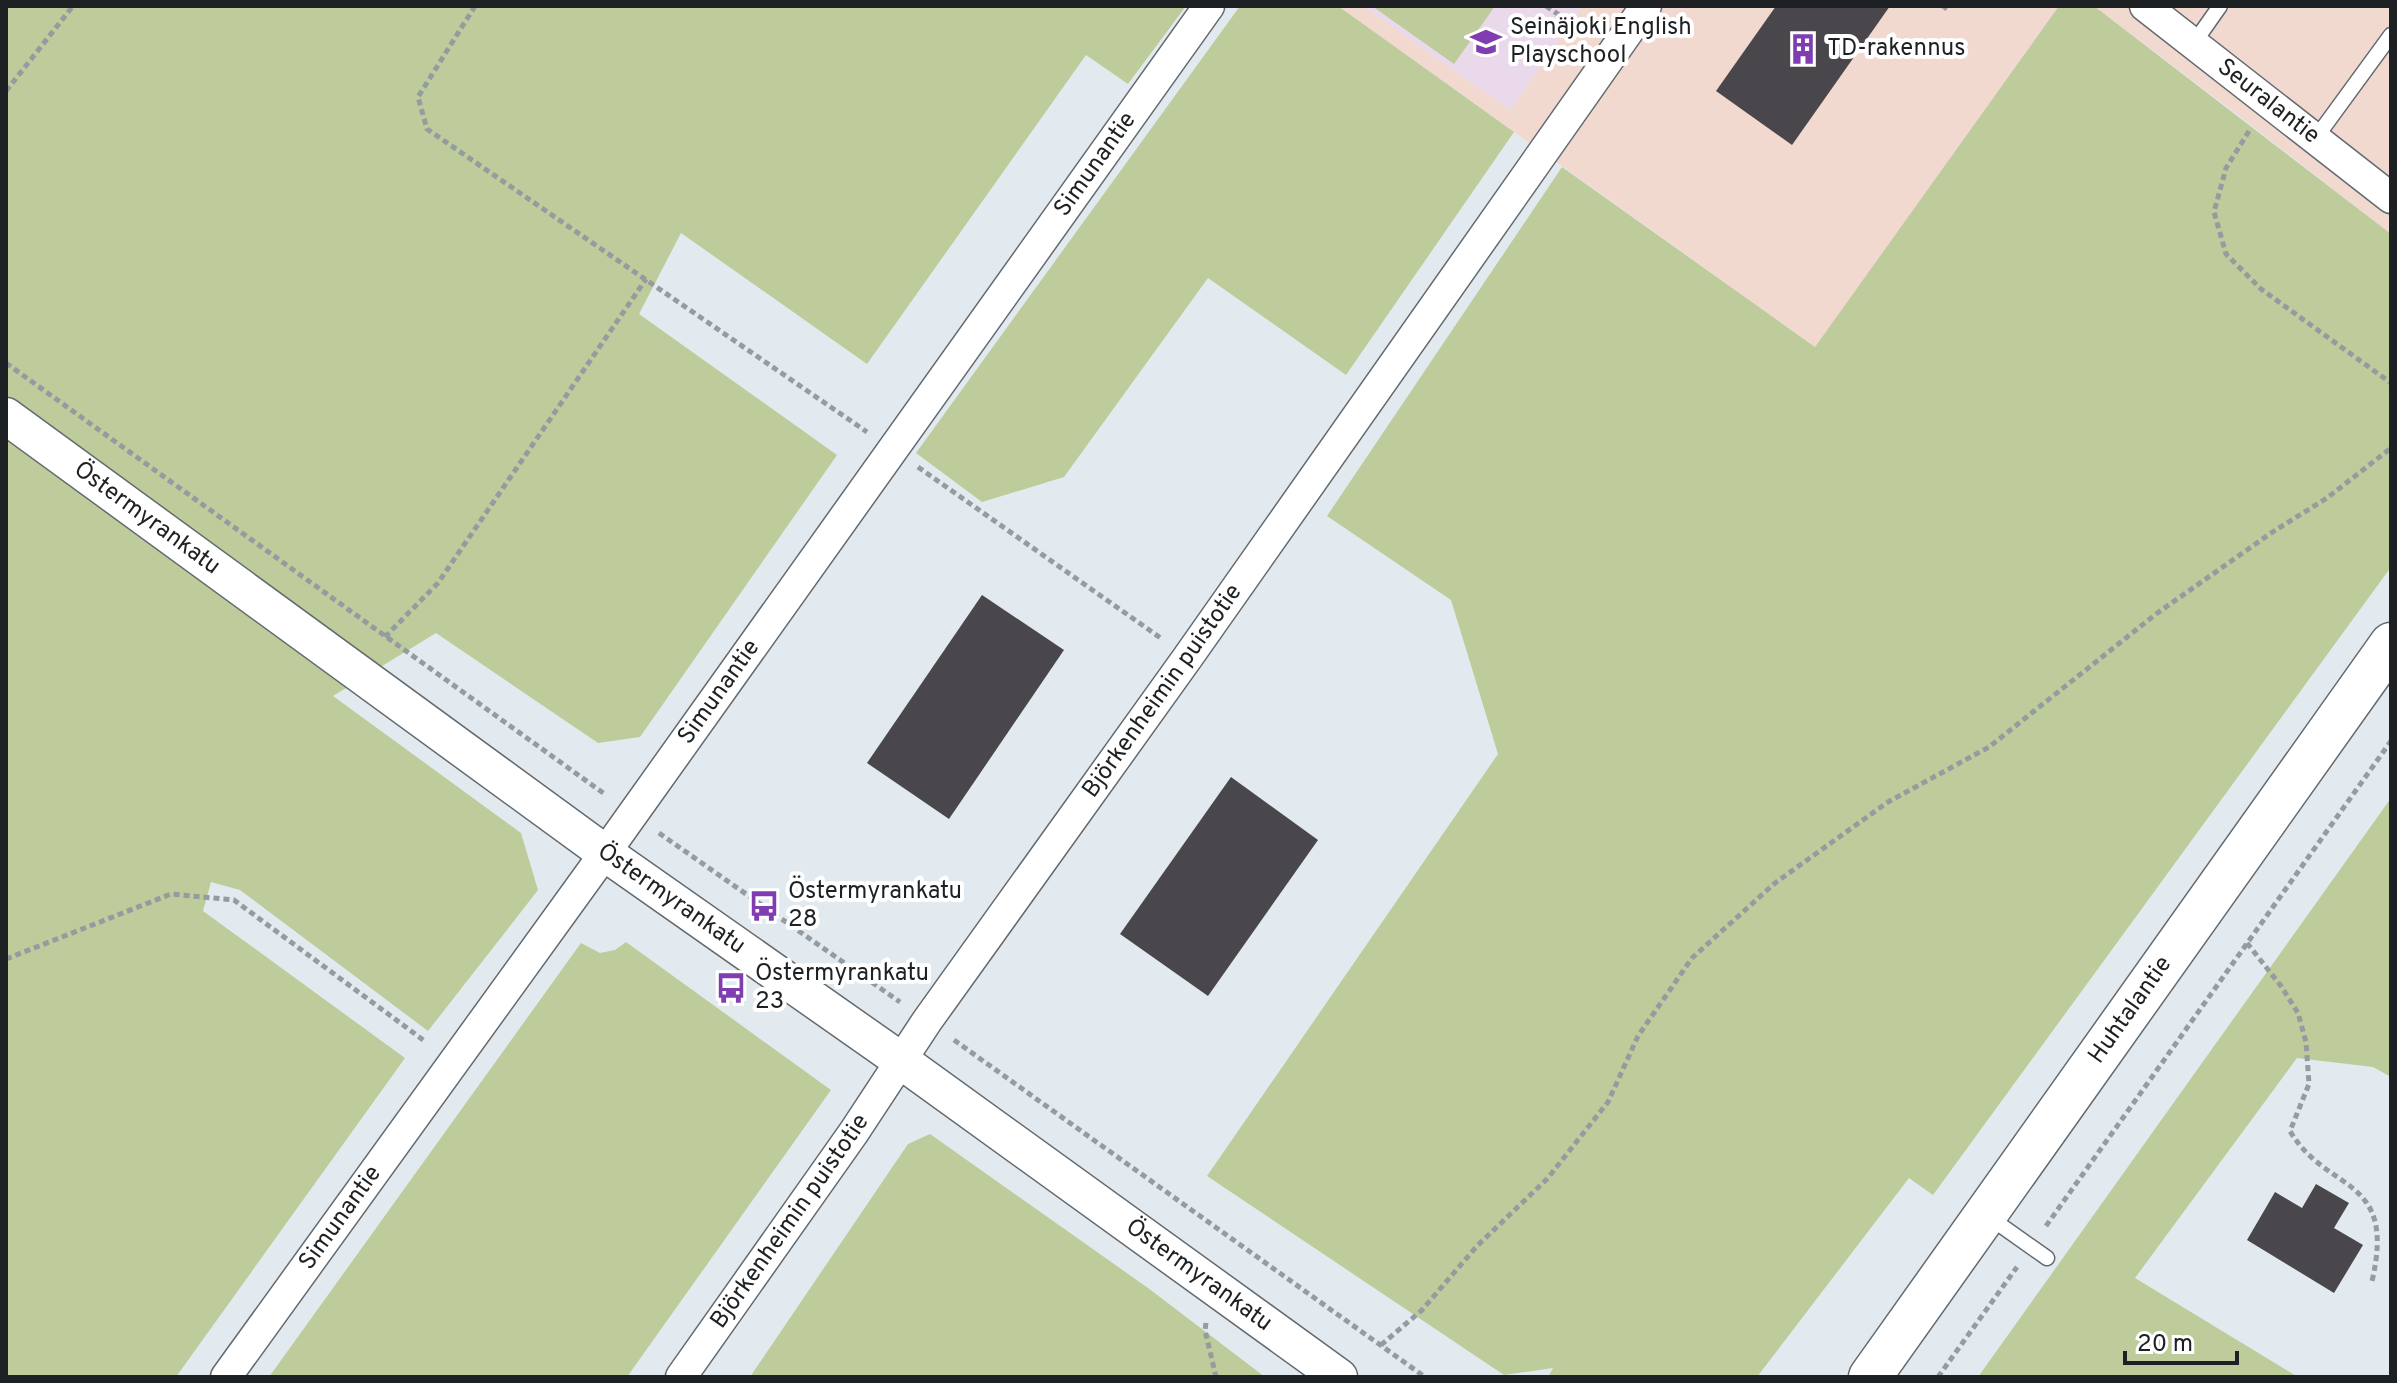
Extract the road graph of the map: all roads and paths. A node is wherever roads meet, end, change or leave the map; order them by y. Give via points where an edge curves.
1 (73, 6) edge
2 (475, 6) edge
3 (1209, 6) edge
4 (1546, 6) edge
5 (1646, 6) edge
6 (2145, 6) edge
7 (2220, 6) edge
8 (1568, 21) dead end
9 (2391, 35) edge
10 (2194, 43) junction
11 (6, 91) edge
12 (2267, 102) junction
13 (2315, 139) junction
14 (2391, 198) edge
15 (646, 279) junction
16 (6, 363) edge
17 (2391, 383) edge
18 (6, 416) edge
19 (2391, 448) edge
20 (892, 449) junction
21 (385, 637) junction
22 (2391, 644) edge
23 (1188, 657) junction
24 (2391, 741) edge
25 (632, 814) junction
26 (605, 853) junction
27 (2247, 943) junction
28 (6, 959) edge
29 (927, 1021) junction
30 (900, 1060) junction
31 (453, 1061) junction
32 (2374, 1198) dead end
33 (1985, 1215) junction
34 (2385, 1240) dead end
35 (2031, 1247) junction
36 (2047, 1258) dead end
37 (2372, 1281) dead end
38 (1381, 1345) junction
39 (226, 1377) edge
40 (681, 1377) edge
41 (1339, 1377) edge
42 (1425, 1377) edge
43 (1870, 1377) edge
44 (1938, 1377) edge

1 - 11 path
2 - 15 path via 418,97 427,129
3 - 20 street, Simunantie
4 - 8 path
5 - 23 street, Björkenheimin puistotie
6 - 10 street, Seuralantie
7 - 10 lane
9 - 13 lane
10 - 12 street, Seuralantie
12 - 13 street, Seuralantie
12 - 17 path via 2226,168 2214,212 2226,254 2261,289
13 - 14 street, Seuralantie
15 - 20 path
15 - 21 path via 438,583
16 - 21 path
18 - 26 street, Östermyrankatu
19 - 38 path via 2156,614 1989,747 1888,802 1775,883 1692,958 1638,1036 1608,1102 1547,1179 1477,1246 1422,1310
20 - 23 path
20 - 25 street, Simunantie
21 - 25 path
22 - 33 main road, Huhtalantie
23 - 29 street, Björkenheimin puistotie
24 - 27 path
25 - 26 street, Simunantie
25 - 29 path
26 - 30 street, Östermyrankatu
26 - 31 street, Simunantie
27 - 32 path via 2298,1013 2306,1042 2309,1084 2290,1131 2299,1147
27 - 35 path
28 - 31 path via 171,894 234,900
29 - 30 street, Björkenheimin puistotie
29 - 38 path
30 - 40 street, Björkenheimin puistotie
30 - 41 street, Östermyrankatu
31 - 39 street, Simunantie
33 - 35 lane
33 - 43 main road, Huhtalantie
34 - 37 path
35 - 36 lane
35 - 44 path
38 - 42 path

